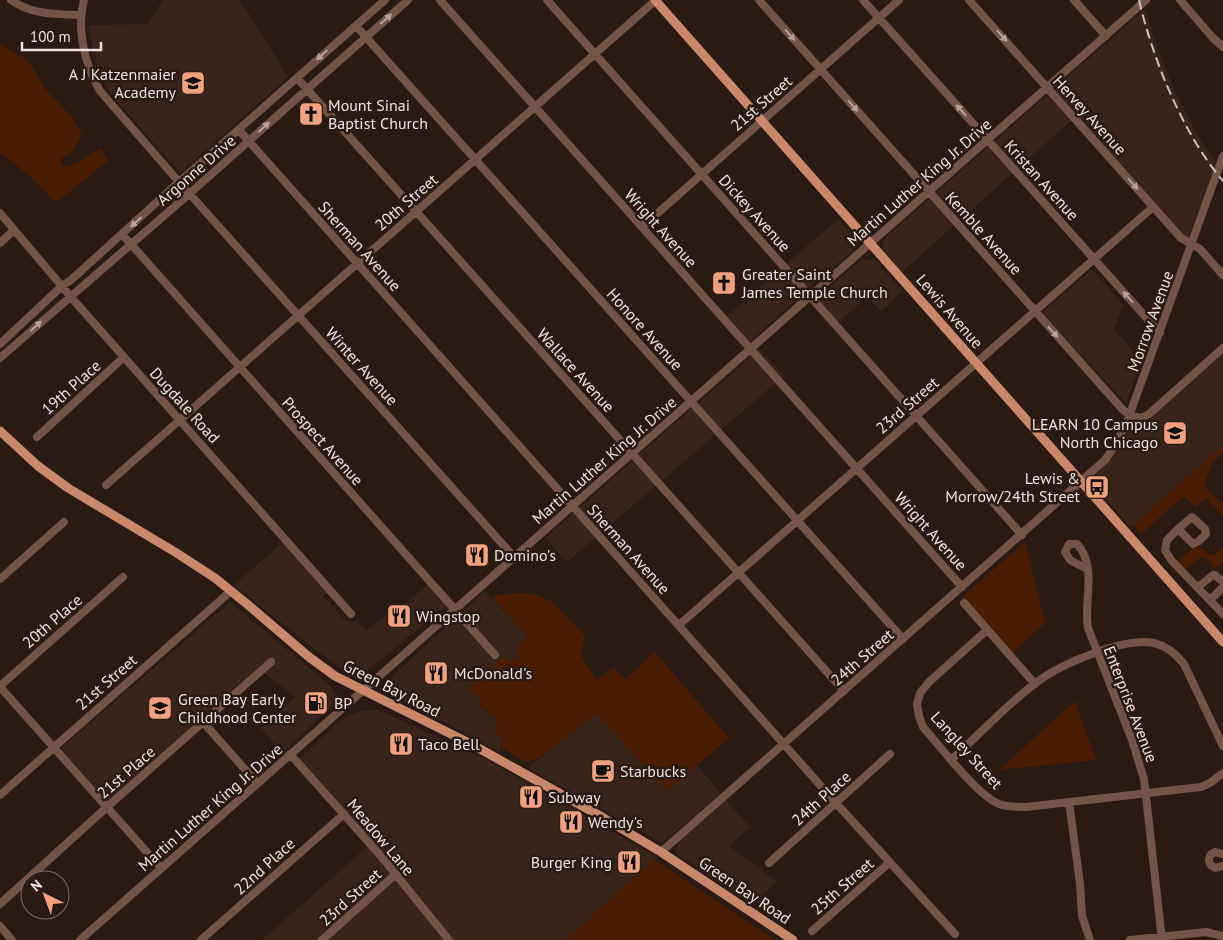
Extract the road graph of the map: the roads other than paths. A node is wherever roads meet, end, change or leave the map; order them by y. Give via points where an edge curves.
1 (12, 0) edge
2 (84, 0) edge
3 (385, 0) edge
4 (408, 0) edge
5 (440, 0) edge
6 (547, 0) edge
7 (655, 0) edge
8 (759, 0) edge
9 (863, 0) edge
10 (899, 0) edge
11 (970, 0) edge
12 (1146, 0) edge
13 (1180, 0) edge
14 (1077, 3) edge
15 (81, 15) junction
16 (879, 18) junction
17 (356, 26) junction
18 (1106, 36) junction
19 (366, 37) junction
20 (1223, 47) edge
21 (595, 54) junction
22 (820, 69) junction
23 (297, 78) junction
24 (1047, 87) junction
25 (308, 89) junction
26 (535, 107) junction
27 (762, 121) junction
28 (239, 130) junction
29 (988, 140) junction
30 (249, 141) junction
31 (1223, 156) edge
32 (475, 159) junction
33 (702, 174) junction
34 (179, 182) junction
35 (929, 192) junction
36 (189, 194) junction
37 (1153, 206) junction
38 (416, 211) junction
39 (0, 213) edge
40 (642, 227) junction
41 (14, 230) junction
42 (122, 234) junction
43 (0, 243) edge
44 (870, 244) junction
45 (1192, 244) junction
46 (131, 245) junction
47 (1094, 259) junction
48 (357, 263) junction
49 (1223, 275) edge
50 (62, 286) junction
51 (70, 296) junction
52 (810, 296) junction
53 (1034, 311) junction
54 (298, 316) junction
55 (1160, 333) junction
56 (0, 344) edge
57 (1223, 348) edge
58 (751, 349) junction
59 (124, 357) junction
60 (0, 358) edge
61 (975, 363) junction
62 (240, 367) junction
63 (691, 401) junction
64 (916, 415) junction
65 (1130, 415) junction
66 (180, 420) junction
67 (0, 431) edge
68 (36, 437) dead end
69 (632, 453) junction
70 (857, 468) junction
71 (1081, 482) junction
72 (106, 485) dead end
73 (573, 506) junction
74 (797, 520) junction
75 (64, 522) dead end
76 (1178, 529) dead end
77 (1022, 535) junction
78 (514, 557) junction
79 (1087, 569) dead end
80 (738, 572) junction
81 (123, 577) dead end
82 (0, 579) edge
83 (1223, 582) edge
84 (962, 587) junction
85 (1198, 587) junction
86 (1223, 587) edge
87 (231, 591) junction
88 (1210, 600) junction
89 (964, 603) dead end
90 (454, 610) junction
91 (352, 614) dead end
92 (1223, 614) edge
93 (679, 625) junction
94 (987, 630) junction
95 (903, 639) junction
96 (1223, 642) edge
97 (1097, 652) junction
98 (495, 655) dead end
99 (271, 662) dead end
100 (1035, 684) junction
101 (0, 686) edge
102 (362, 691) junction
103 (844, 691) junction
104 (203, 722) junction
105 (784, 744) junction
106 (1223, 746) edge
107 (54, 747) junction
108 (290, 754) junction
109 (890, 754) dead end
110 (952, 759) junction
111 (1223, 773) edge
112 (257, 784) junction
113 (1146, 792) junction
114 (0, 795) edge
115 (1068, 802) junction
116 (836, 803) junction
117 (107, 806) junction
118 (344, 814) junction
119 (661, 852) junction
120 (1223, 854) edge
121 (890, 862) junction
122 (769, 863) dead end
123 (1223, 866) edge
124 (161, 868) junction
125 (396, 874) junction
126 (0, 904) edge
127 (0, 926) edge
128 (439, 929) junction
129 (812, 931) dead end
130 (955, 934) dead end
131 (1223, 936) edge
132 (1162, 938) edge
133 (12, 940) edge
134 (80, 940) edge
135 (201, 940) edge
136 (322, 940) edge
137 (438, 940) edge
138 (449, 940) edge
139 (793, 940) edge
140 (1090, 940) edge
141 (1130, 940) edge

1 - 15 street via 18,5 50,14
2 - 15 street, Winter Avenue
3 - 17 street, Argonne Drive
19 -> 4 street, Argonne Drive
5 - 26 street, Wright Avenue
6 - 21 street, Dickey Avenue
7 - 21 street, 20th Street
7 - 27 main road, Lewis Avenue
8 -> 22 street, Kemble Avenue
9 - 16 street, Kristan Avenue
10 - 16 street, 21st Street
11 -> 24 street, Hervey Avenue
12 - 18 street, Martin Luther King Jr. Drive
13 - 20 street
14 - 18 street
15 - 34 street, Winter Avenue via 87,59 100,91
16 - 22 street, 21st Street
29 -> 16 street, Kristan Avenue
17 - 19 street, Honore Avenue
17 -> 23 street, Argonne Drive
18 - 24 street, Martin Luther King Jr. Drive
19 - 25 street, Argonne Drive
19 - 32 street, Honore Avenue
21 - 26 street, 20th Street
21 - 33 street, Dickey Avenue
22 - 27 street, 21st Street
22 -> 35 street, Kemble Avenue
23 - 25 street, Wallace Avenue
23 - 28 street, Argonne Drive
24 - 29 street, Martin Luther King Jr. Drive
24 -> 37 street, Hervey Avenue
30 -> 25 street, Argonne Drive
25 - 38 street, Wallace Avenue
26 - 32 street, 20th Street
26 - 40 street, Wright Avenue
27 - 33 street, 21st Street
27 - 44 main road, Lewis Avenue
28 - 30 street, Sherman Avenue
28 - 34 street, Argonne Drive
29 - 35 street, Martin Luther King Jr. Drive
29 - 47 street, Kristan Avenue
30 - 36 street, Argonne Drive
30 - 48 street, Sherman Avenue
31 - 45 street, Morrow Avenue
32 - 38 street, 20th Street
32 - 63 street, Honore Avenue
33 - 40 street, 21st Street
33 - 52 street, Dickey Avenue
34 - 36 street, Winter Avenue
34 -> 42 street, Argonne Drive
35 - 44 street, Martin Luther King Jr. Drive
35 - 53 street, Kemble Avenue
36 - 46 street, Argonne Drive
36 - 54 street, Winter Avenue
37 - 45 street, Hervey Avenue via 1181,238
37 - 47 street, 23rd Street
38 - 48 street, 20th Street
38 - 69 street, Wallace Avenue
39 - 41 street, Dugdale Road
40 - 58 street, Wright Avenue
41 - 43 street
41 - 50 street, Dugdale Road
42 - 46 street, Prospect Avenue
42 - 50 street, Argonne Drive
44 - 52 street, Martin Luther King Jr. Drive
44 - 61 main road, Lewis Avenue
45 - 49 street, Hervey Avenue
45 - 55 street, Morrow Avenue
46 - 51 street, Argonne Drive
46 - 62 street, Prospect Avenue
47 - 53 street, 23rd Street
55 -> 47 street, Kristan Avenue
48 - 54 street, 20th Street
48 - 73 street, Sherman Avenue
50 - 51 street, Dugdale Road
50 - 56 street, Argonne Drive
51 - 59 street, Dugdale Road
60 -> 51 street, Argonne Drive
52 - 58 street, Martin Luther King Jr. Drive
52 - 64 street, Dickey Avenue
53 - 61 street, 23rd Street
53 -> 65 street, Kemble Avenue
54 - 62 street, 20th Street
54 - 78 street, Winter Avenue
55 - 65 street, Morrow Avenue
57 - 65 street via 1149,414 1141,418
58 - 63 street, Martin Luther King Jr. Drive
58 - 70 street, Wright Avenue
59 - 66 street, Dugdale Road
59 - 68 street, 19th Place
61 - 64 street, 23rd Street
61 - 71 main road, Lewis Avenue
62 - 66 street, 20th Street
62 - 90 street, Prospect Avenue
63 - 69 street, Martin Luther King Jr. Drive
63 - 74 street, Honore Avenue
64 - 70 street, 23rd Street
64 - 77 street, Dickey Avenue
65 - 71 street, Morrow Avenue via 1105,460
66 - 72 street, 20th Street
66 - 91 street, Dugdale Road
67 - 87 main road, Green Bay Road via 68,488 184,557
69 - 73 street, Martin Luther King Jr. Drive
69 - 80 street, Wallace Avenue
70 - 74 street, 23rd Street
70 - 84 street, Wright Avenue
71 - 77 street, 24th Street
71 - 96 main road, Lewis Avenue
73 - 78 street, Martin Luther King Jr. Drive
73 - 93 street, Sherman Avenue
74 - 80 street, 23rd Street
74 - 95 street, Honore Avenue
75 - 82 street
76 - 85 street via 1167,540 1167,555
77 - 84 street, 24th Street
78 - 90 street, Martin Luther King Jr. Drive
79 - 97 street, Enterprise Avenue via 1086,620
80 - 93 street, 23rd Street
80 - 103 street, Wallace Avenue
81 - 101 street, 20th Place
83 - 85 street via 1213,575
84 - 95 street, 24th Street
85 - 88 street
86 - 88 street
87 - 102 main road, Green Bay Road via 309,657
87 - 107 street, 21st Street
88 - 92 street
89 - 94 street
90 - 98 street, Prospect Avenue
90 - 102 street, Martin Luther King Jr. Drive
93 - 105 street, Sherman Avenue
94 - 100 street
94 - 110 street, Langley Street via 920,693 919,716 923,726
95 - 103 street, 24th Street
97 - 100 street
97 - 106 street via 1142,641 1166,647 1184,664 1191,676
97 - 113 street, Enterprise Avenue via 1141,764
99 - 104 street, 21st Place
100 - 110 street
101 - 107 street
102 - 108 street, Martin Luther King Jr. Drive
102 - 119 main road, Green Bay Road via 480,749
103 - 105 street, 24th Street
104 - 112 street
104 - 117 street, 21st Place
105 - 116 street, Sherman Avenue
105 - 119 street, 24th Street
107 - 114 street, 21st Street
107 - 117 street
108 - 112 street, Martin Luther King Jr. Drive
108 - 118 street, Meadow Lane
109 - 116 street, 24th Place
110 - 115 street, Langley Street via 984,796 999,804 1026,807
111 - 113 street, Langley Street via 1201,786
112 - 124 street, Martin Luther King Jr. Drive
113 - 115 street, Langley Street
113 - 132 street, Enterprise Avenue
115 - 140 street via 1082,916
116 - 121 street, Sherman Avenue
116 - 122 street, 24th Place
117 - 124 street
117 - 126 street, 21st Place
118 - 125 street, Meadow Lane
118 - 135 street, 22nd Place
119 - 139 main road, Green Bay Road
120 - 123 street via 1216,852 1209,859 1212,867
121 - 129 street, 25th Street
121 - 130 street, Sherman Avenue
124 - 134 street, Martin Luther King Jr. Drive
125 - 128 street, Meadow Lane
125 - 136 street, 23rd Street
127 - 133 street
128 - 137 street
128 - 138 street, Meadow Lane
131 - 132 street via 1206,932
132 - 141 street

